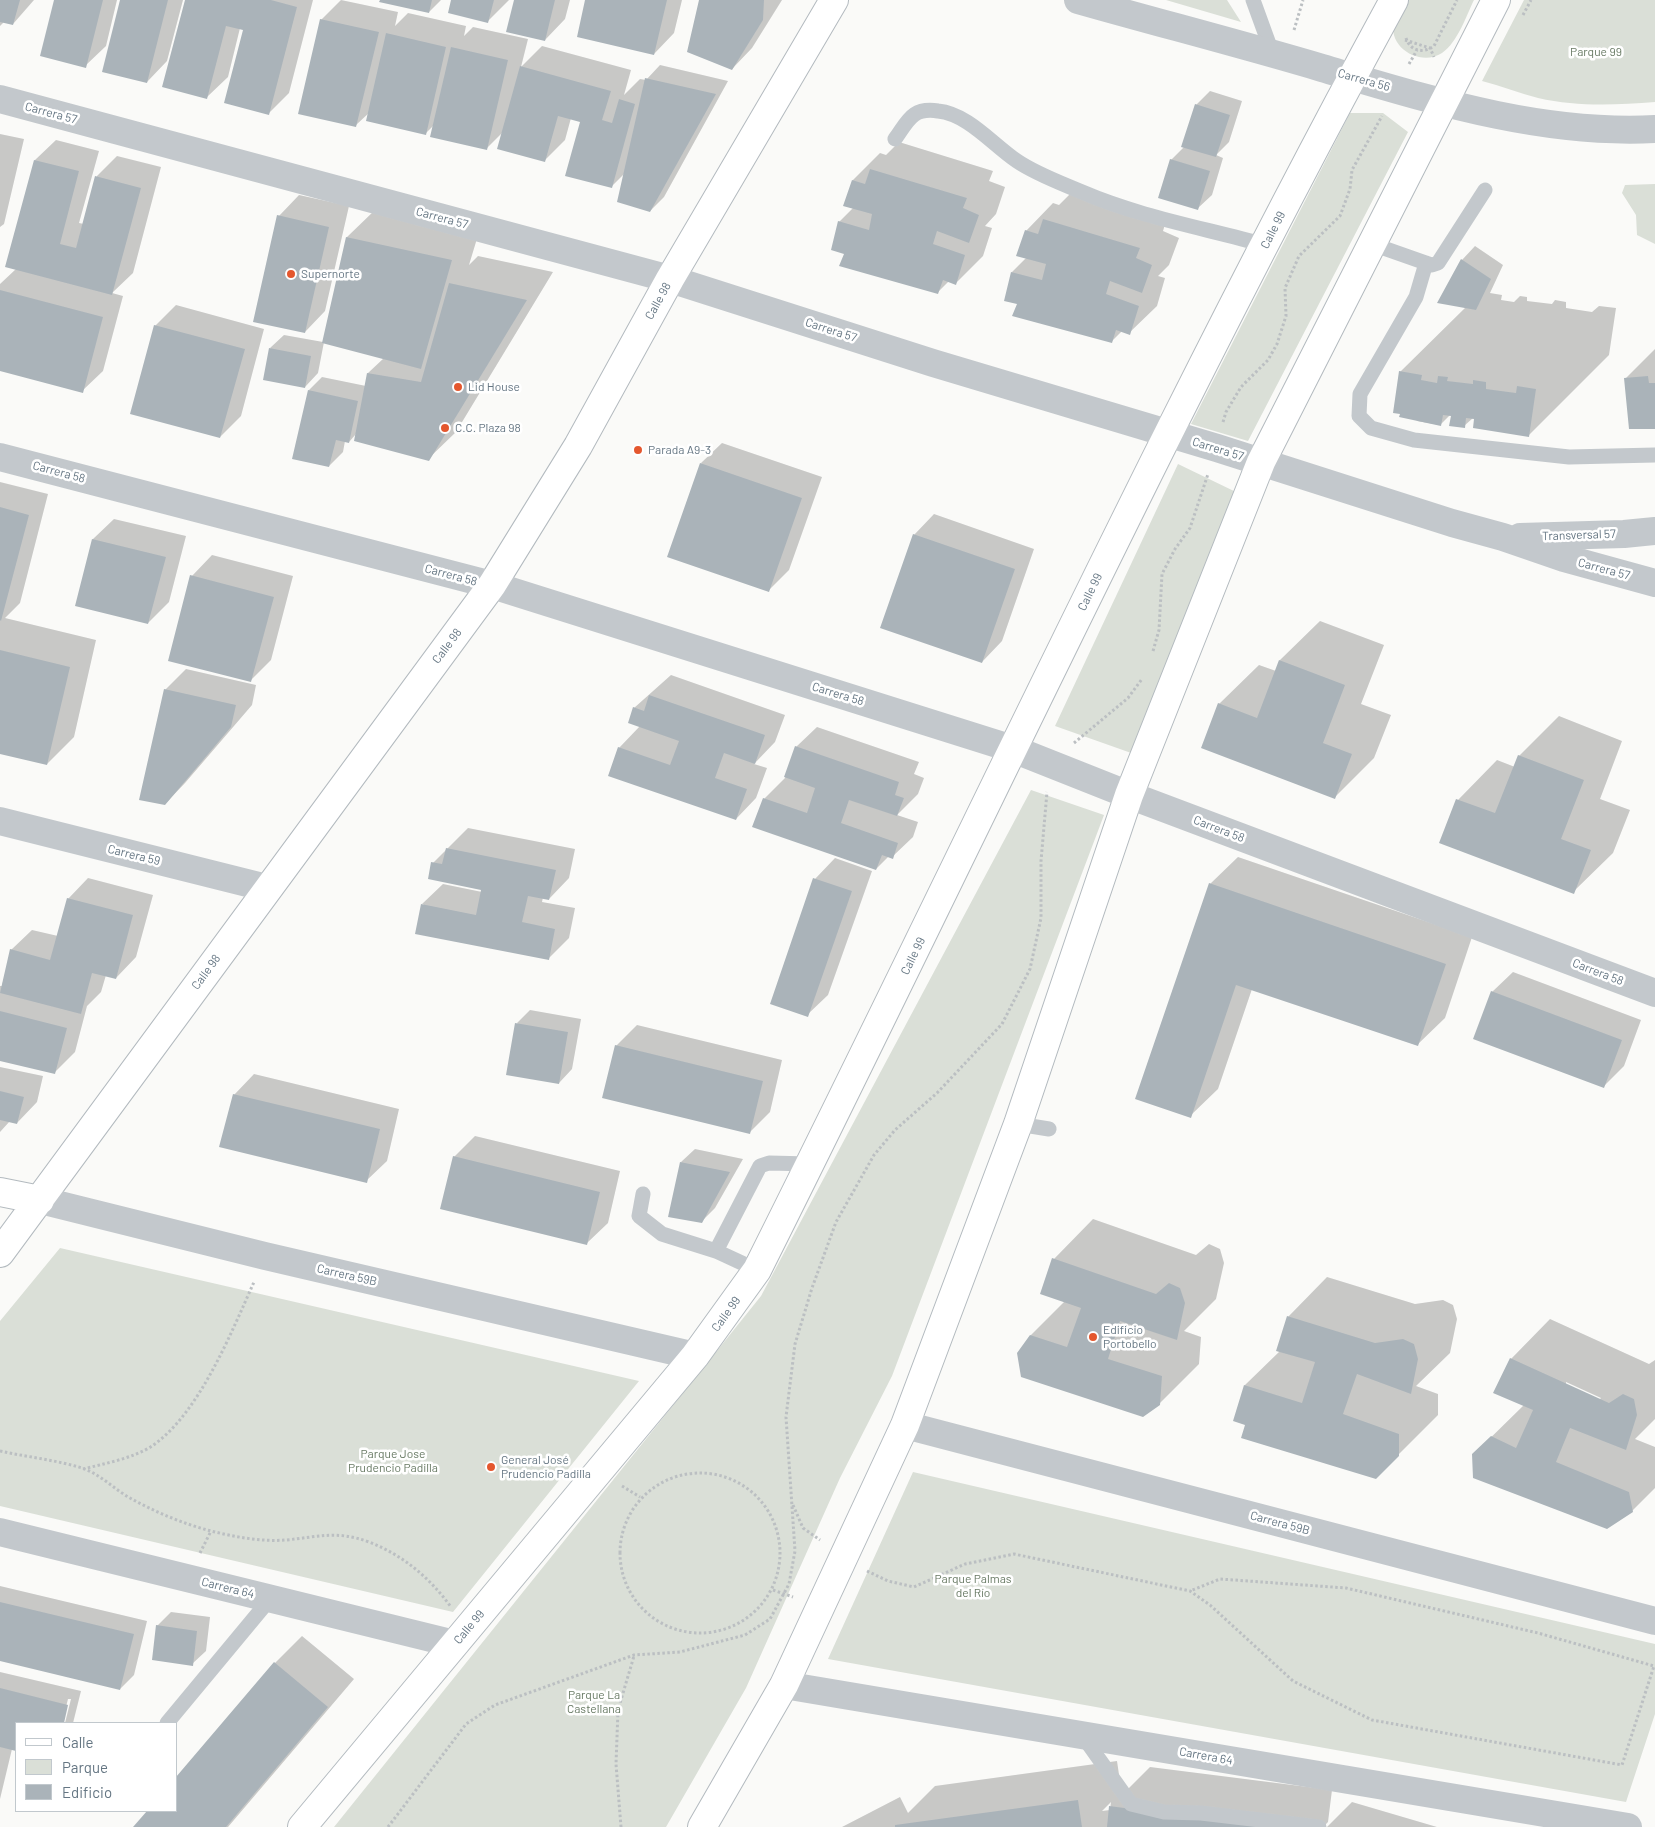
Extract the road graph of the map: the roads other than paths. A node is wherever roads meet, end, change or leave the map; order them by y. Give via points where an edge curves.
1 (834, 0) edge
2 (1078, 0) edge
3 (1253, 0) edge
4 (1394, 0) edge
5 (1496, 0) edge
6 (1282, 46) junction
7 (1351, 78) junction
8 (0, 99) edge
9 (1442, 102) junction
10 (1655, 129) edge
11 (895, 139) dead end
12 (1485, 190) dead end
13 (1372, 244) junction
14 (1265, 245) junction
15 (1426, 263) junction
16 (670, 279) junction
17 (1168, 434) junction
18 (1655, 455) edge
19 (0, 457) edge
20 (1261, 462) junction
21 (1655, 531) edge
22 (1503, 537) junction
23 (1655, 583) edge
24 (492, 586) junction
25 (1013, 749) junction
26 (1129, 795) junction
27 (0, 821) edge
28 (267, 888) junction
29 (1655, 993) edge
30 (1018, 1124) junction
31 (1049, 1129) dead end
32 (810, 1164) junction
33 (0, 1192) edge
34 (642, 1194) dead end
35 (40, 1200) junction
36 (716, 1251) junction
37 (0, 1253) edge
38 (757, 1270) junction
39 (695, 1356) junction
40 (906, 1425) junction
41 (0, 1532) edge
42 (270, 1599) junction
43 (1655, 1622) edge
44 (461, 1637) junction
45 (784, 1685) junction
46 (168, 1722) edge
47 (1082, 1735) junction
48 (302, 1827) edge
49 (702, 1827) edge
50 (1319, 1827) edge
51 (1628, 1827) edge

1 - 16 street, Calle 98
2 - 6 street, Carrera 56
3 - 6 lane
4 - 7 street, Calle 99
5 - 9 street
6 - 7 street, Carrera 56
7 - 9 street, Carrera 56
7 - 14 street, Calle 99
8 - 16 street, Carrera 57
9 - 10 street, Carrera 56 via 1570,129
9 - 13 street
11 - 14 lane via 918,111 955,114 1018,162 1083,192 1142,213
12 - 15 lane via 1438,263
13 - 15 lane
13 - 20 street
14 - 17 street, Calle 99
15 - 18 lane via 1416,297 1360,394 1359,416 1371,428 1414,440 1569,457
16 - 17 street, Carrera 57
16 - 24 street, Calle 98 via 578,446
17 - 20 street, Carrera 57
17 - 25 street, Calle 99
19 - 24 street, Carrera 58
20 - 22 street, Carrera 57
20 - 26 street
21 - 22 street, Transversal 57
22 - 23 street, Carrera 57
24 - 25 street, Carrera 58
24 - 28 street, Calle 98
25 - 26 street, Carrera 58
25 - 32 street, Calle 99
26 - 29 street, Carrera 58
26 - 30 street
27 - 28 street, Carrera 59
28 - 35 street, Calle 98
30 - 31 lane
30 - 40 street
32 - 36 lane via 769,1162 760,1166
32 - 38 street, Calle 99
33 - 35 street, Carrera 59B
34 - 36 lane via 638,1211 643,1220 662,1234
35 - 37 street, Calle 98
35 - 39 street, Carrera 59B
36 - 38 lane
38 - 39 street, Calle 99
39 - 44 street, Calle 99
40 - 43 street, Carrera 59B
40 - 45 street
41 - 42 street, Carrera 64
42 - 44 street, Carrera 64
42 - 46 lane
44 - 48 street, Calle 99
45 - 47 street, Carrera 64
45 - 49 street
47 - 50 lane via 1131,1804 1164,1812 1202,1813
47 - 51 street, Carrera 64

